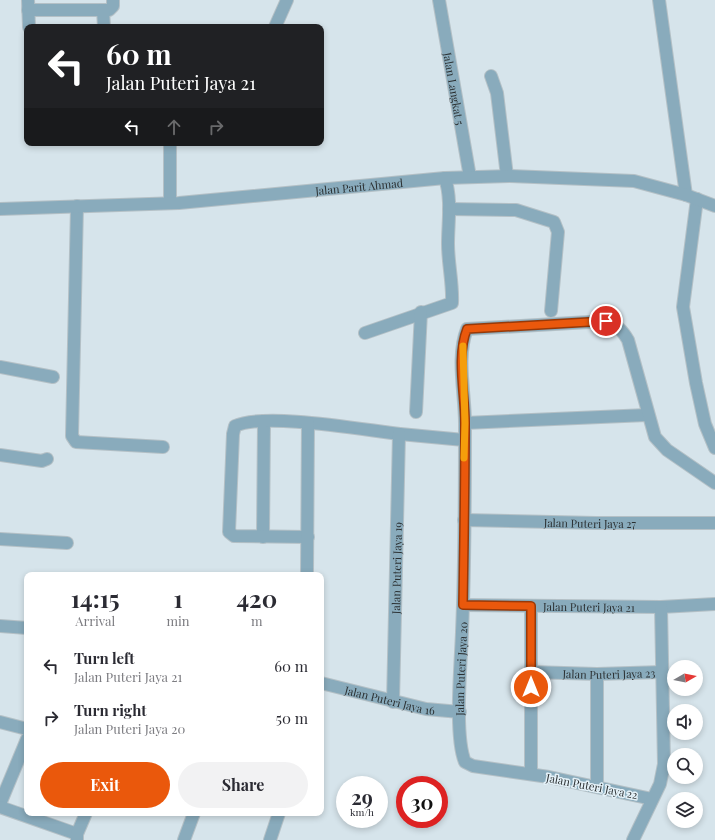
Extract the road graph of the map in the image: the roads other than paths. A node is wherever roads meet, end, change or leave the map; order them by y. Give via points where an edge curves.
1 (113, 0) edge
2 (286, 0) edge
3 (439, 0) edge
4 (659, 0) edge
5 (28, 5) edge
6 (103, 10) junction
7 (29, 24) edge
8 (104, 24) edge
9 (276, 24) edge
10 (492, 76) dead end
11 (170, 146) edge
12 (507, 176) junction
13 (470, 177) junction
14 (446, 182) junction
15 (686, 195) junction
16 (697, 199) junction
17 (170, 203) junction
18 (449, 205) junction
19 (715, 206) edge
20 (0, 209) edge
21 (78, 214) junction
22 (551, 310) dead end
23 (420, 312) junction
24 (366, 333) dead end
25 (0, 367) edge
26 (53, 377) dead end
27 (416, 412) dead end
28 (647, 415) junction
29 (264, 421) junction
30 (308, 423) junction
31 (465, 423) junction
32 (399, 434) junction
33 (464, 440) junction
34 (163, 448) dead end
35 (715, 448) edge
36 (0, 455) edge
37 (47, 458) dead end
38 (715, 483) edge
39 (464, 520) junction
40 (715, 523) edge
41 (263, 537) junction
42 (308, 537) junction
43 (0, 539) edge
44 (67, 543) dead end
45 (307, 570) edge
46 (715, 604) edge
47 (463, 605) junction
48 (531, 606) junction
49 (661, 608) junction
50 (0, 626) edge
51 (24, 628) edge
52 (531, 672) junction
53 (664, 672) junction
54 (597, 674) junction
55 (324, 687) edge
56 (393, 702) junction
57 (460, 712) junction
58 (0, 722) edge
59 (24, 728) edge
60 (24, 746) edge
61 (465, 762) joint
62 (531, 774) junction
63 (597, 786) junction
64 (652, 798) junction
65 (0, 804) edge
66 (0, 807) edge
67 (85, 816) edge
68 (193, 816) edge
69 (279, 816) edge
70 (77, 837) edge
71 (184, 840) edge
72 (270, 840) edge
73 (634, 840) edge

1 - 6 street via 113,6 109,10
2 - 9 street
3 - 13 street, Jalan Langkat 5
4 - 15 street
5 - 6 street
5 - 7 street
6 - 8 street
10 - 12 street via 497,94
11 - 17 street
12 - 13 street, Jalan Parit Ahmad
12 - 15 street, Jalan Parit Ahmad via 634,181
13 - 14 street, Jalan Parit Ahmad
14 - 17 street, Jalan Parit Ahmad
14 - 18 street
15 - 16 street, Jalan Parit Ahmad
16 - 19 street, Jalan Parit Ahmad
16 - 35 street via 683,307 696,383
17 - 21 street, Jalan Parit Ahmad
18 - 22 street via 516,210 554,222 558,232
18 - 23 street via 448,245 453,286 452,303
20 - 21 street, Jalan Parit Ahmad
21 - 34 street via 72,436 76,442
23 - 24 street
23 - 27 street
25 - 26 street
28 - 31 street
28 - 31 street, Jalan Puteri Jaya 20 via 628,340 620,328 606,321 467,329 462,354
28 - 38 street via 655,437 667,450
29 - 30 street
29 - 41 street
29 - 41 street via 235,426 229,532 234,536
30 - 32 street
30 - 42 street
31 - 33 street, Jalan Puteri Jaya 20
32 - 33 street
32 - 56 street, Jalan Puteri Jaya 19
33 - 39 street, Jalan Puteri Jaya 20
36 - 37 street via 42,461
39 - 40 street, Jalan Puteri Jaya 27 via 596,524
39 - 47 street, Jalan Puteri Jaya 20
41 - 42 street
42 - 45 street
43 - 44 street
46 - 49 street, Jalan Puteri Jaya 21
47 - 48 street, Jalan Puteri Jaya 21
47 - 57 street, Jalan Puteri Jaya 20
48 - 49 street, Jalan Puteri Jaya 21
48 - 52 street, Jalan Puteri Jaya 22
49 - 53 street
50 - 51 street
52 - 54 street, Jalan Puteri Jaya 23
52 - 62 street, Jalan Puteri Jaya 22
53 - 54 street, Jalan Puteri Jaya 23
53 - 64 street via 664,764 660,784
54 - 63 street
55 - 56 street, Jalan Puteri Jaya 16
56 - 57 street, Jalan Puteri Jaya 16 via 426,709
57 - 61 street, Jalan Puteri Jaya 20 via 461,754
58 - 59 street
60 - 65 street
61 - 62 street, Jalan Puteri Jaya 22 via 473,766
62 - 63 street, Jalan Puteri Jaya 22
63 - 64 street, Jalan Puteri Jaya 22
64 - 73 street
66 - 70 street
67 - 70 street
68 - 71 street
69 - 72 street

